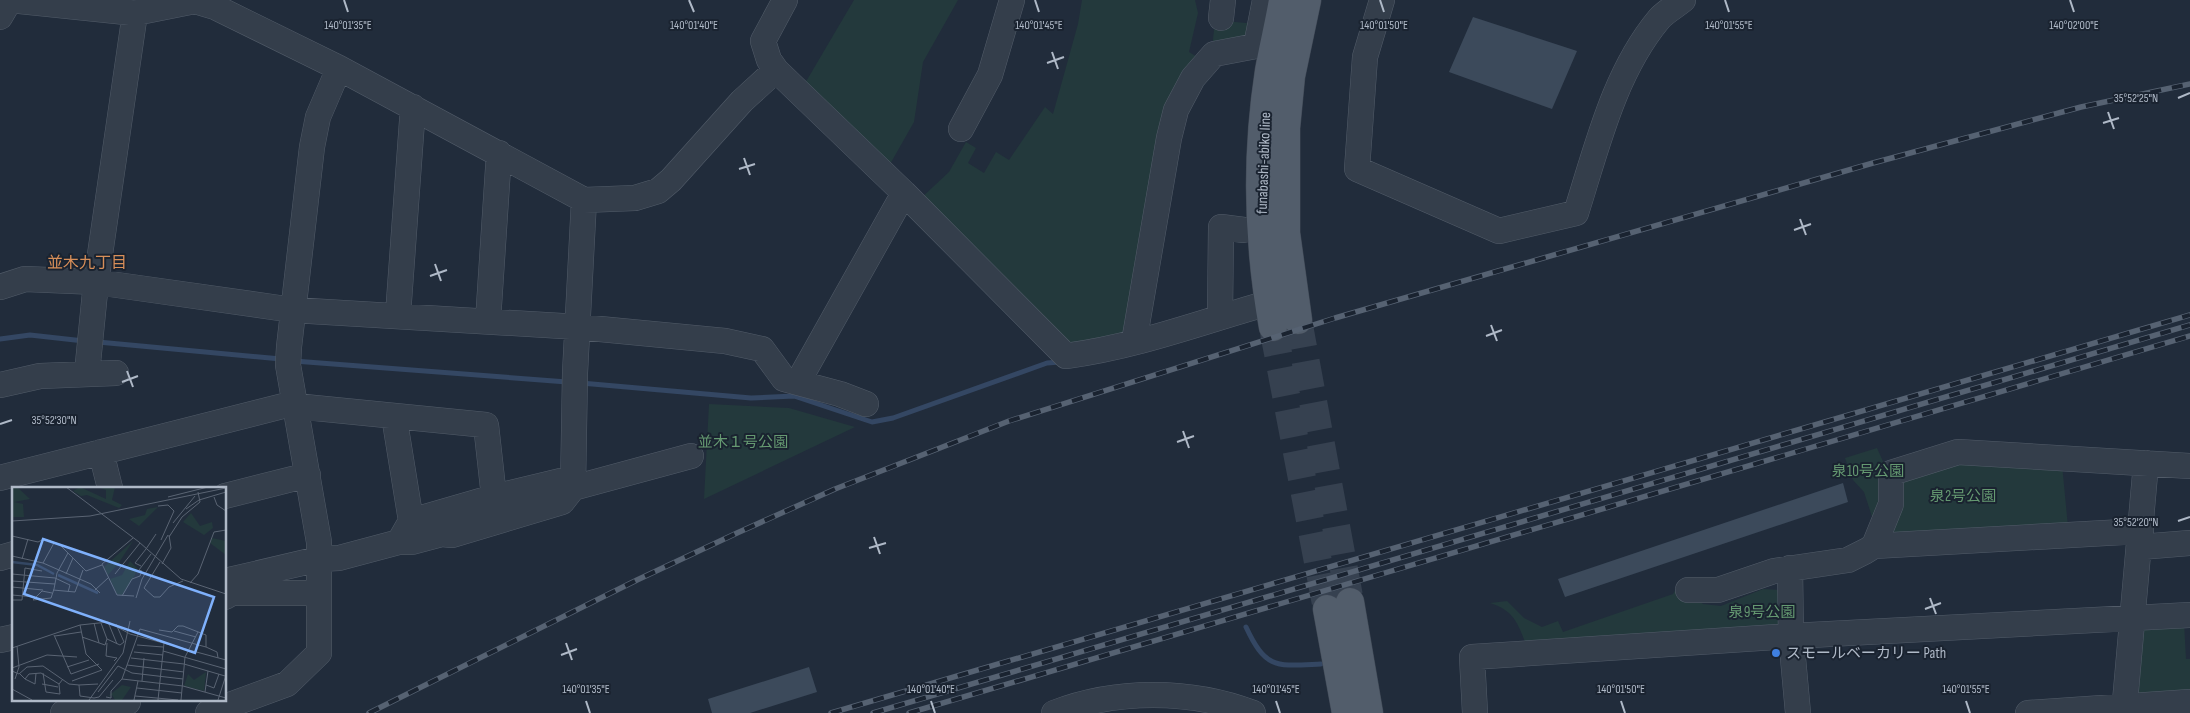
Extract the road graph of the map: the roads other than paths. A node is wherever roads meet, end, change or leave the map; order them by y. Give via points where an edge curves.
1 (785, 0) edge
2 (1012, 0) edge
3 (1265, 0) edge
4 (1283, 0) edge
5 (1307, 0) edge
6 (1382, 0) edge
7 (1683, 0) edge
8 (135, 12) junction
9 (0, 17) edge
10 (339, 68) junction
11 (776, 70) junction
12 (413, 107) junction
13 (961, 129) dead end
14 (499, 154) junction
15 (904, 193) junction
16 (584, 200) junction
17 (1244, 230) dead end
18 (96, 282) junction
19 (0, 287) edge
20 (293, 310) junction
21 (398, 315) junction
22 (1270, 315) joint
23 (1220, 317) junction
24 (1298, 320) tunnel mouth
25 (488, 321) junction
26 (579, 327) junction
27 (1134, 342) junction
28 (87, 373) junction
29 (116, 373) dead end
30 (798, 382) junction
31 (0, 385) edge
32 (866, 404) dead end
33 (295, 406) junction
34 (394, 416) junction
35 (101, 452) junction
36 (691, 456) dead end
37 (2146, 463) junction
38 (2190, 466) edge
39 (308, 475) junction
40 (0, 478) edge
41 (110, 487) edge
42 (573, 488) junction
43 (226, 496) edge
44 (497, 508) junction
45 (411, 520) junction
46 (2141, 539) junction
47 (399, 542) junction
48 (2190, 543) edge
49 (1874, 546) junction
50 (319, 559) junction
51 (1790, 568) junction
52 (226, 581) edge
53 (1688, 590) dead end
54 (317, 593) junction
55 (226, 596) edge
56 (2190, 615) edge
57 (2134, 618) junction
58 (1792, 636) junction
59 (2190, 702) edge
60 (1175, 704) edge
61 (127, 705) edge
62 (2125, 710) edge
63 (1068, 711) edge
64 (63, 713) edge
65 (208, 713) edge
66 (1253, 713) edge
67 (1346, 713) edge
68 (1369, 713) edge
69 (1475, 713) edge
70 (1798, 713) edge
71 (2028, 713) edge

1 - 11 street via 763,42
2 - 13 street via 990,75
3 - 27 street via 1256,46 1214,54 1193,78 1176,110 1168,138
4 - 22 main road, funabashi-abiko line via 1269,72 1263,127 1261,183
5 - 24 main road, funabashi-abiko line via 1291,76 1286,128 1286,233
6 - 7 street via 1365,58 1357,169 1499,231 1576,213 1601,132 1632,56 1660,18
8 - 9 street via 10,0
8 - 10 street via 195,1 219,8
8 - 18 street
10 - 12 street
10 - 20 street via 318,117 312,147
11 - 15 street
11 - 16 street via 742,101 658,191 620,200
12 - 14 street
12 - 21 street
14 - 16 street
14 - 25 street
15 - 27 street via 1066,356
15 - 30 street
16 - 26 street
17 - 23 street via 1221,227
18 - 19 street via 26,279
18 - 20 street
18 - 28 street
20 - 21 street
20 - 33 street via 289,356
21 - 25 street
22 - 23 street
23 - 27 street
25 - 26 street
26 - 30 street via 725,341 762,349 784,378
26 - 42 street
28 - 29 street
28 - 31 street via 40,376
30 - 32 street
33 - 34 street
33 - 35 street via 283,406
33 - 39 street
34 - 44 street via 486,425
34 - 45 street
35 - 40 street
35 - 41 street
36 - 42 street
37 - 38 street
37 - 46 street
37 - 49 street via 1958,452 1891,473 1891,504
39 - 43 street
39 - 50 street
42 - 44 street via 562,502
44 - 45 street
44 - 47 street via 452,535
45 - 47 street
46 - 48 street
46 - 49 street
46 - 57 street
47 - 50 street via 339,558
49 - 51 street via 1848,560
50 - 52 street
50 - 54 street
51 - 53 street via 1718,590
51 - 58 street
54 - 55 street
54 - 65 street via 320,603 319,652 286,684
56 - 57 street
57 - 58 street
57 - 62 street
58 - 69 street via 1472,657
58 - 70 street
59 - 62 street
60 - 63 street via 1104,698
60 - 66 street via 1209,702
61 - 64 street via 94,704
62 - 71 street
67 - 68 main road via 1339,606

